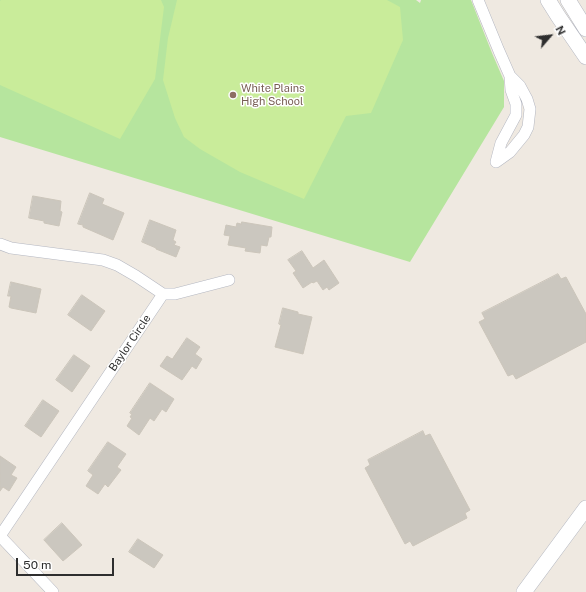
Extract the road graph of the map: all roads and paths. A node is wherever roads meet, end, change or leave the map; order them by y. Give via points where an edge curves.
1 (478, 0) edge
2 (548, 0) edge
3 (568, 0) edge
4 (586, 29) edge
5 (586, 57) edge
6 (510, 76) junction
7 (0, 244) edge
8 (229, 280) dead end
9 (162, 294) junction
10 (586, 508) edge
11 (0, 536) edge
12 (53, 592) edge
13 (524, 592) edge

1 - 6 street
2 - 5 main road
3 - 4 main road
6 - 6 street via 516,115 501,143 496,162 510,152 528,127 530,109 527,99 520,86
7 - 9 street via 11,248 103,260 117,265
8 - 9 street via 175,294
9 - 11 street, Baylor Circle
10 - 13 main road
11 - 12 street

